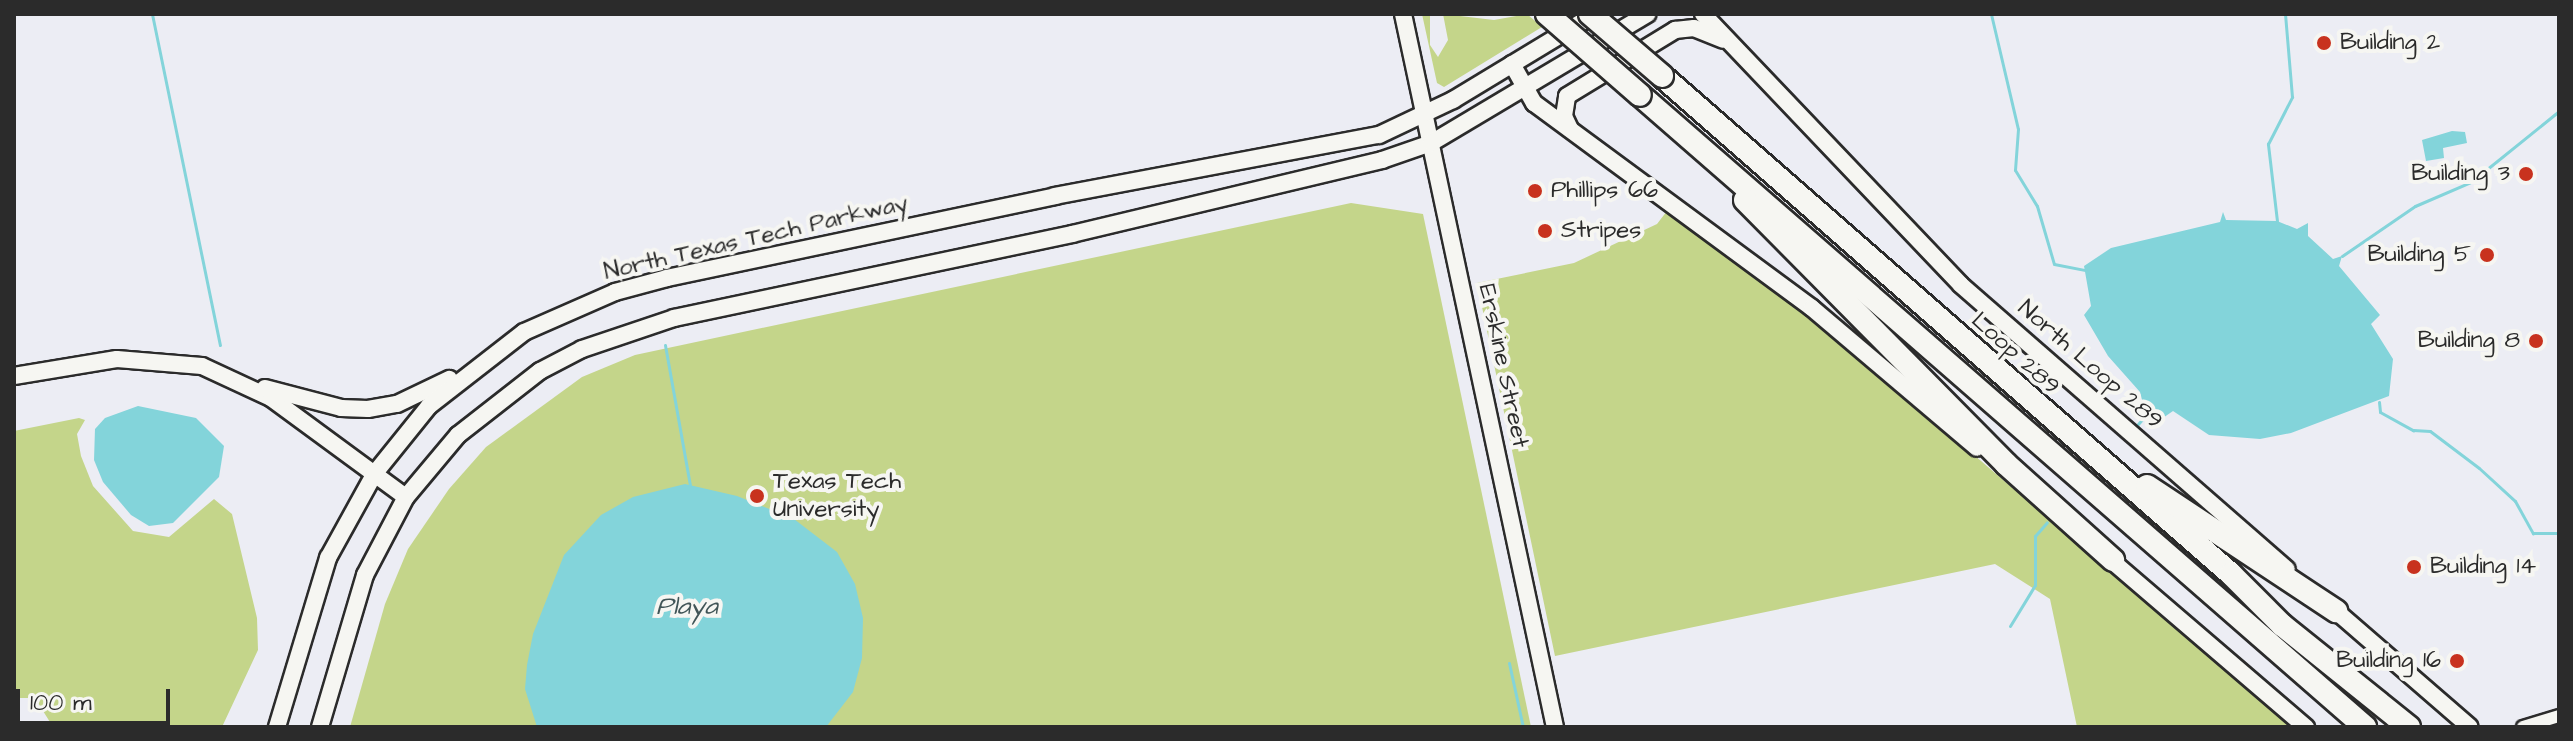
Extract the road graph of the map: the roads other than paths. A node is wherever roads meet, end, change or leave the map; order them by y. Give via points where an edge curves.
1 (1403, 14) edge
2 (1547, 14) edge
3 (1593, 14) edge
4 (1647, 14) edge
5 (1703, 14) edge
6 (1723, 14) edge
7 (1736, 46) junction
8 (1512, 64) junction
9 (1524, 87) junction
10 (1640, 95) junction
11 (1425, 115) junction
12 (1571, 131) junction
13 (1431, 143) junction
14 (1937, 318) junction
15 (478, 363) junction
16 (14, 376) edge
17 (238, 381) junction
18 (375, 473) junction
19 (406, 497) junction
20 (2113, 560) junction
21 (2336, 611) junction
22 (2559, 716) edge
23 (277, 727) edge
24 (320, 727) edge
25 (1555, 727) edge
26 (2306, 727) edge
27 (2365, 727) edge
28 (2409, 727) edge
29 (2470, 727) edge
30 (2523, 727) edge

1 - 11 main road, Erskine Street
2 - 10 highway, Loop 289, bridge
3 - 8 main road, North Texas Tech Parkway
3 - 14 highway, Loop 289, bridge
4 - 9 main road
5 - 7 main road, North Loop 289
6 - 7 main road
7 - 12 main road via 1694,28 1675,30 1567,96 1564,116
7 - 21 main road, North Loop 289 via 1961,285
8 - 9 main road
8 - 11 main road, North Texas Tech Parkway
9 - 12 main road via 1534,103
9 - 13 main road
10 - 20 highway via 2006,464
10 - 27 highway, Loop 289
11 - 13 main road, Erskine Street
11 - 15 main road, North Texas Tech Parkway via 1338,146 1055,196 667,278 569,309
12 - 20 main road via 1812,308
13 - 19 main road via 1345,171 623,333 540,371 500,399 458,435
13 - 25 main road, Erskine Street
14 - 21 highway via 1970,339 2123,469
14 - 28 highway, Loop 289 via 2231,574 2282,625
15 - 17 main road via 425,393 368,409 341,408
15 - 18 main road, North Texas Tech Parkway via 429,406
16 - 17 main road via 117,359 202,366
17 - 18 main road
18 - 19 main road
18 - 23 main road, North Texas Tech Parkway via 328,558
19 - 24 main road via 365,575
20 - 26 main road
21 - 29 main road, North Loop 289
22 - 30 street

